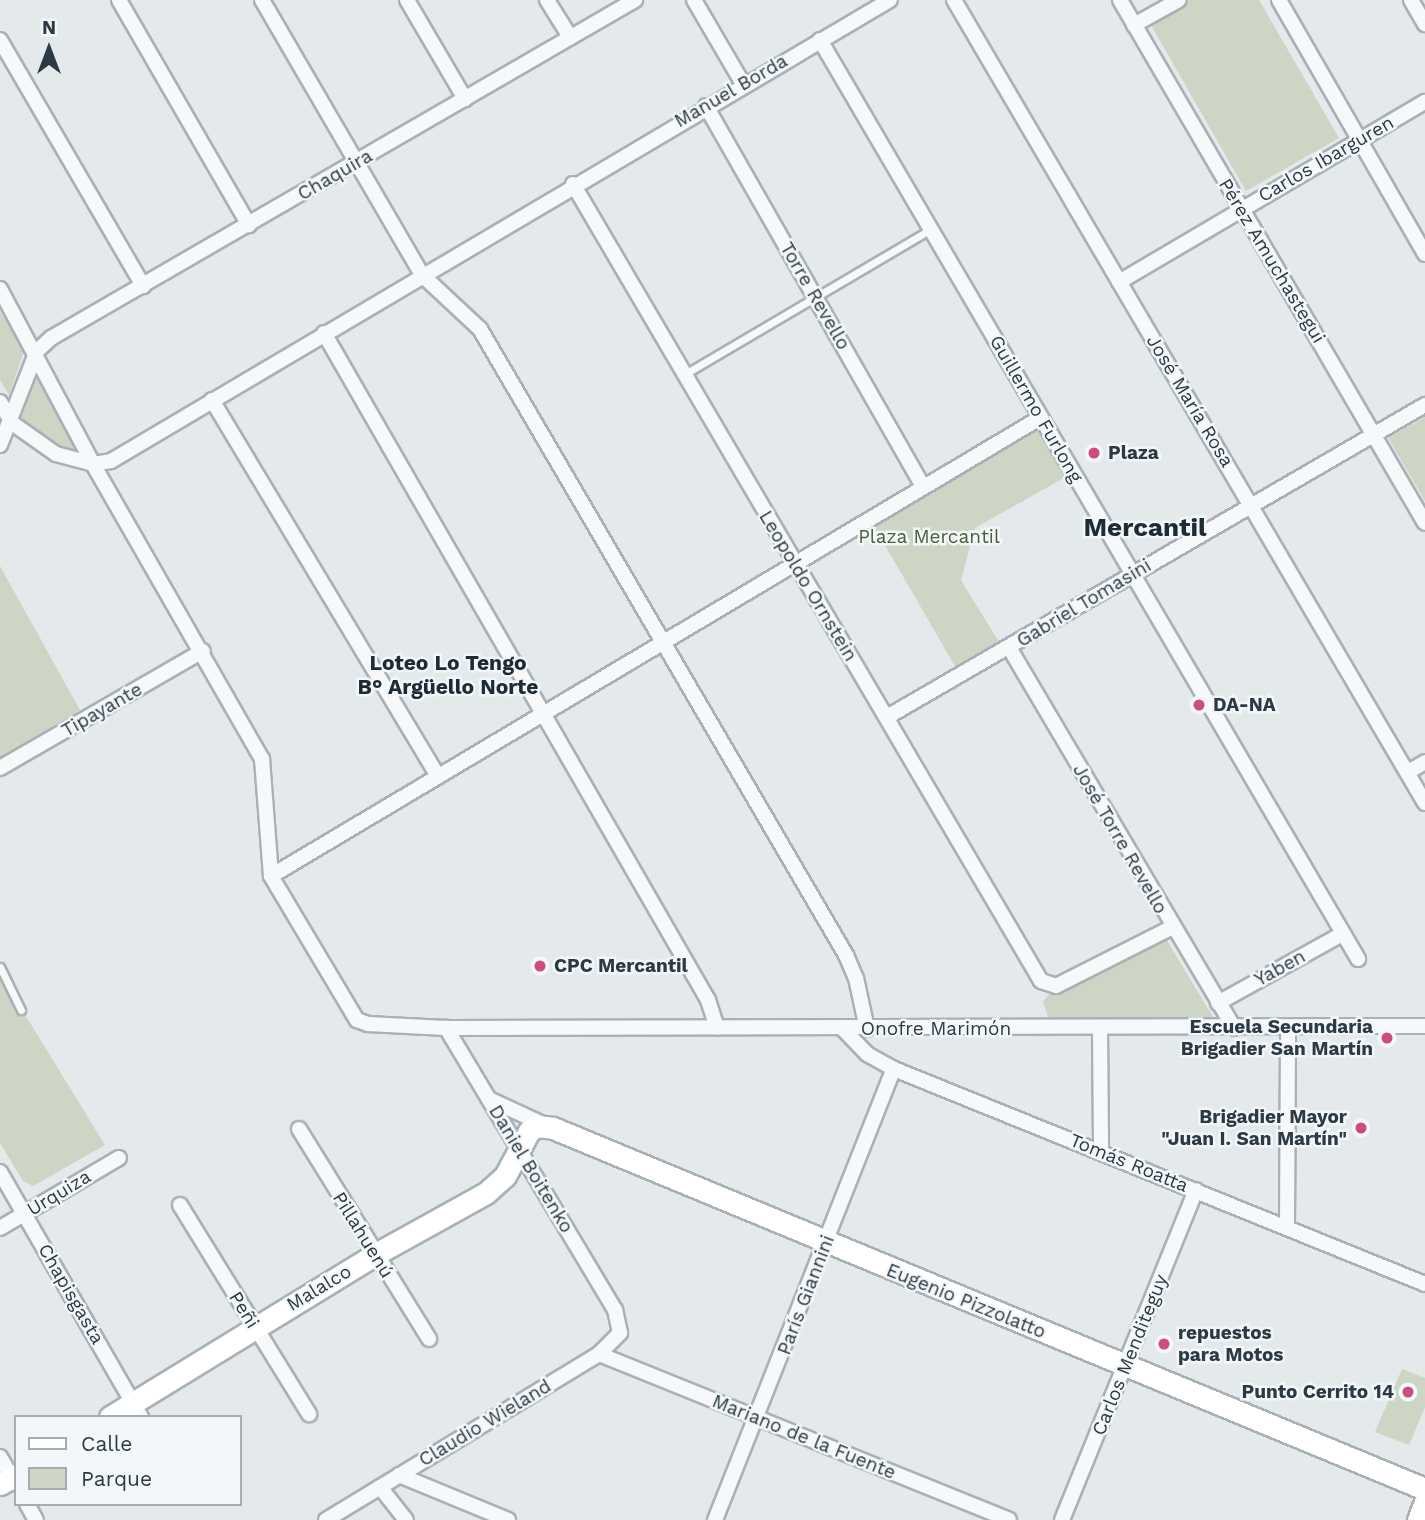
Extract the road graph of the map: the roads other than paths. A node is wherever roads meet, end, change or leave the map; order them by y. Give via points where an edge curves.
1 (119, 0) edge
2 (262, 0) edge
3 (407, 0) edge
4 (547, 0) edge
5 (635, 0) edge
6 (694, 0) edge
7 (890, 0) edge
8 (954, 0) edge
9 (1120, 0) edge
10 (1179, 0) edge
11 (1279, 0) edge
12 (1411, 0) edge
13 (1425, 24) edge
14 (1134, 26) junction
15 (569, 37) junction
16 (0, 40) edge
17 (820, 40) junction
18 (743, 84) junction
19 (465, 99) junction
20 (1425, 102) edge
21 (706, 106) junction
22 (1360, 140) junction
23 (357, 162) junction
24 (573, 184) junction
25 (1241, 209) junction
26 (249, 225) junction
27 (931, 229) junction
28 (1425, 254) edge
29 (422, 275) junction
30 (1119, 282) junction
31 (143, 286) junction
32 (0, 289) edge
33 (815, 297) junction
34 (324, 334) junction
35 (37, 351) junction
36 (684, 374) junction
37 (212, 400) junction
38 (0, 402) edge
39 (1425, 405) edge
40 (1040, 418) junction
41 (12, 423) junction
42 (1375, 434) junction
43 (0, 445) edge
44 (93, 464) junction
45 (923, 487) junction
46 (1252, 503) junction
47 (1425, 523) edge
48 (793, 564) junction
49 (1133, 573) junction
50 (664, 642) junction
51 (1010, 649) junction
52 (203, 651) junction
53 (545, 712) junction
54 (887, 717) junction
55 (1425, 762) edge
56 (0, 768) edge
57 (1408, 772) junction
58 (438, 776) junction
59 (1425, 803) edge
60 (271, 876) junction
61 (1171, 928) junction
62 (1342, 934) junction
63 (1358, 959) dead end
64 (0, 967) edge
65 (1218, 1003) junction
66 (21, 1010) dead end
67 (1425, 1026) edge
68 (446, 1028) junction
69 (717, 1028) junction
70 (1100, 1028) junction
71 (1234, 1028) junction
72 (1287, 1028) junction
73 (843, 1029) junction
74 (867, 1029) junction
75 (894, 1069) junction
76 (489, 1099) junction
77 (553, 1128) junction
78 (299, 1129) dead end
79 (1101, 1151) junction
80 (520, 1152) junction
81 (119, 1158) dead end
82 (0, 1172) edge
83 (1196, 1190) junction
84 (180, 1205) dead end
85 (25, 1214) junction
86 (1287, 1227) junction
87 (0, 1228) edge
88 (826, 1243) junction
89 (374, 1255) junction
90 (1425, 1284) edge
91 (615, 1310) joint
92 (254, 1326) junction
93 (429, 1339) dead end
94 (599, 1354) junction
95 (1126, 1367) junction
96 (137, 1410) edge
97 (309, 1414) dead end
98 (118, 1415) edge
99 (757, 1419) junction
100 (0, 1457) edge
101 (399, 1475) junction
102 (11, 1480) edge
103 (380, 1487) junction
104 (1425, 1489) edge
105 (1425, 1502) edge
106 (326, 1520) edge
107 (406, 1520) edge
108 (508, 1520) edge
109 (715, 1520) edge
110 (1009, 1520) edge
111 (1062, 1520) edge
112 (1418, 1520) edge

1 - 26 street
2 - 23 street
3 - 19 street
4 - 15 street
5 - 15 street, Chaquira
6 - 18 street
7 - 17 street, Manuel Borda
8 - 30 street, José María Rosa
9 - 14 street, Pérez Amuchastegui
10 - 14 street
11 - 22 street
12 - 13 street
14 - 25 street, Pérez Amuchastegui
15 - 19 street, Chaquira
16 - 31 street
17 - 18 street, Manuel Borda
17 - 27 street, Guillermo Furlong
18 - 21 street, Manuel Borda
19 - 23 street, Chaquira
20 - 22 street, Carlos Ibarguren
21 - 24 street, Manuel Borda
21 - 33 street, Torre Revello
22 - 25 street, Carlos Ibarguren
22 - 28 street
23 - 26 street, Chaquira
23 - 29 street
24 - 29 street, Manuel Borda
24 - 36 street, Leopoldo Ornstein
25 - 30 street, Carlos Ibarguren
25 - 42 street, Pérez Amuchastegui
26 - 31 street, Chaquira
27 - 33 lane
27 - 40 street, Guillermo Furlong
29 - 34 street
29 - 50 street via 480,329
30 - 46 street, José María Rosa
31 - 35 street, Chaquira via 51,338
32 - 35 street
33 - 36 lane
33 - 45 street, Torre Revello
34 - 37 street
34 - 53 street
35 - 41 street
35 - 44 street
36 - 48 street, Leopoldo Ornstein
37 - 44 street via 111,461
37 - 58 street
38 - 41 street
39 - 42 street, Gabriel Tomasini
40 - 45 street
40 - 49 street, Guillermo Furlong
41 - 43 street
41 - 44 street via 55,454
42 - 46 street, Gabriel Tomasini
42 - 47 street, Pérez Amuchastegui
44 - 52 street
45 - 48 street
46 - 49 street, Gabriel Tomasini
46 - 57 street, José María Rosa
48 - 50 street
48 - 54 street, Leopoldo Ornstein
49 - 51 street, Gabriel Tomasini
49 - 62 street, Guillermo Furlong
50 - 53 street
50 - 74 street via 846,955
51 - 54 street, Gabriel Tomasini
51 - 61 street, José Torre Revello
52 - 56 street, Tipayante
52 - 60 street via 262,759
53 - 58 street
53 - 69 street via 708,1000
54 - 61 street, Leopoldo Ornstein via 1047,986 1056,986
55 - 57 street
57 - 59 street, José María Rosa
58 - 60 street
60 - 68 street, Onofre Marimón via 357,1020
61 - 65 street, José Torre Revello
62 - 63 street, Guillermo Furlong
62 - 65 street, Yaben
64 - 66 lane
65 - 71 street, José Torre Revello
67 - 72 street, Onofre Marimón
68 - 69 street, Onofre Marimón
68 - 76 street, Daniel Boitenko
69 - 73 street, Onofre Marimón
70 - 71 street, Onofre Marimón
70 - 74 street, Onofre Marimón
70 - 79 street
71 - 72 street, Onofre Marimón
72 - 86 street
73 - 74 street, Onofre Marimón
73 - 75 street, Tomás Roatta via 867,1054
75 - 79 street, Tomás Roatta
75 - 88 street, París Giannini
76 - 77 street
76 - 80 street, Daniel Boitenko
77 - 80 main road via 537,1126 529,1131
77 - 88 main road, Eugenio Pizzolatto
78 - 89 street, Pillahuenú
79 - 83 street, Tomás Roatta
80 - 89 main road, Malalco via 505,1176 485,1193
80 - 91 street, Daniel Boitenko
81 - 85 street, Urquiza
82 - 85 street, Chapisgasta
83 - 86 street, Tomás Roatta
83 - 95 street, Carlos Menditeguy
84 - 92 street, Peñi
85 - 87 street, Urquiza
85 - 96 street, Chapisgasta
86 - 90 street, Tomás Roatta
88 - 95 main road, Eugenio Pizzolatto
88 - 99 street, París Giannini
89 - 92 main road, Malalco
89 - 93 street, Pillahuenú
91 - 94 street, Claudio Wieland via 620,1333
92 - 96 main road, Malalco
92 - 97 street, Peñi
94 - 99 street, Mariano de la Fuente
94 - 101 street, Claudio Wieland
95 - 104 main road, Eugenio Pizzolatto
95 - 111 street, Carlos Menditeguy
96 - 98 main road, Malalco
99 - 109 street, París Giannini
99 - 110 street, Mariano de la Fuente
100 - 102 street
101 - 103 street, Claudio Wieland
101 - 108 street
103 - 106 street, Claudio Wieland
103 - 107 street
105 - 112 main road

